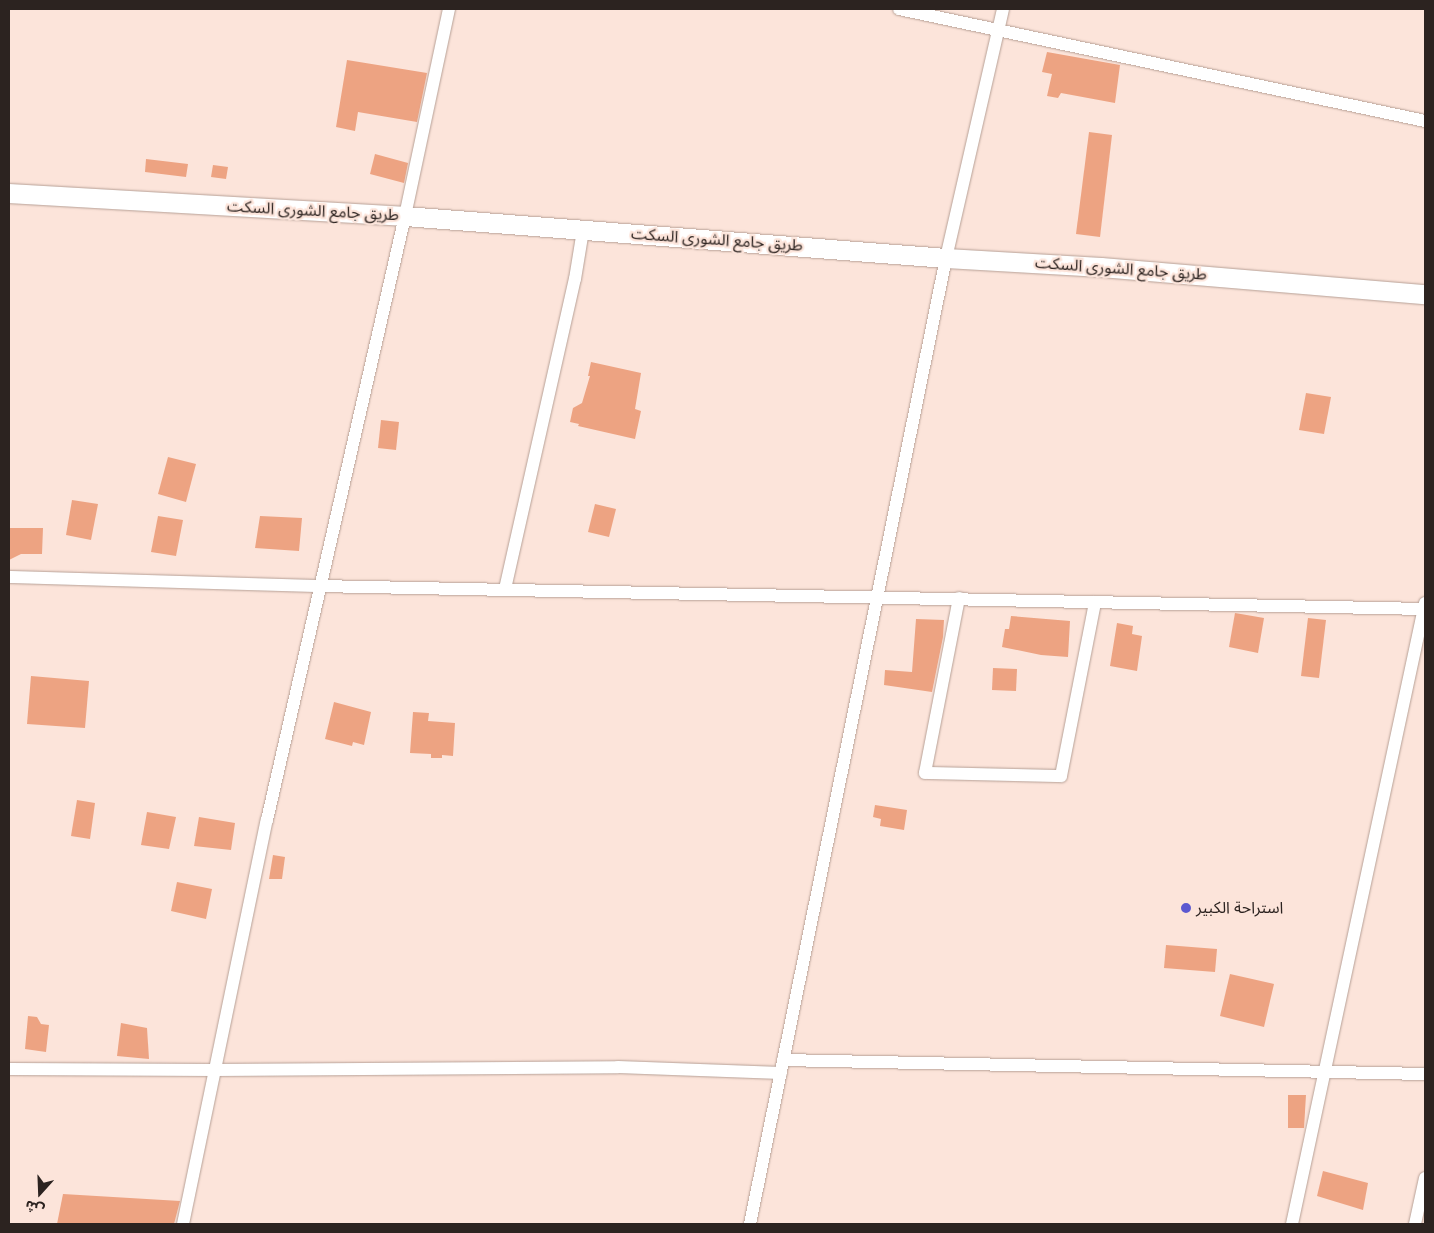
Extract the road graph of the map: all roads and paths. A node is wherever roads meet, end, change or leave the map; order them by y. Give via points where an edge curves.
1 (450, 9) edge
2 (899, 9) edge
3 (1003, 9) edge
4 (998, 31) junction
5 (1425, 121) edge
6 (9, 193) edge
7 (405, 216) junction
8 (582, 230) junction
9 (946, 258) junction
10 (1425, 294) edge
11 (9, 577) edge
12 (318, 586) junction
13 (504, 589) junction
14 (878, 596) junction
15 (959, 598) junction
16 (1095, 602) junction
17 (1424, 606) edge
18 (1421, 644) edge
19 (783, 1060) junction
20 (9, 1069) edge
21 (215, 1070) junction
22 (1324, 1072) junction
23 (781, 1073) junction
24 (1425, 1074) edge
25 (1425, 1178) edge
26 (183, 1224) edge
27 (750, 1224) edge
28 (1292, 1224) edge
29 (1415, 1224) edge

1 - 7 street
2 - 4 street
3 - 4 street
4 - 5 street
4 - 9 street
6 - 7 main road, طريق جامع الشورى السكت
7 - 8 main road, طريق جامع الشورى السكت
7 - 12 street
8 - 9 main road, طريق جامع الشورى السكت
8 - 13 street via 576,279
9 - 10 main road, طريق جامع الشورى السكت via 1101,267
9 - 14 street
11 - 12 street
12 - 13 street
12 - 21 street
13 - 14 street
14 - 15 street
14 - 19 street
15 - 16 street
15 - 16 street via 925,774 1061,776
16 - 17 street
17 - 18 street
18 - 22 street
19 - 22 street
19 - 23 street
20 - 21 street
21 - 23 street via 618,1067
21 - 26 street
22 - 24 street
22 - 28 street
23 - 27 street
25 - 29 street

